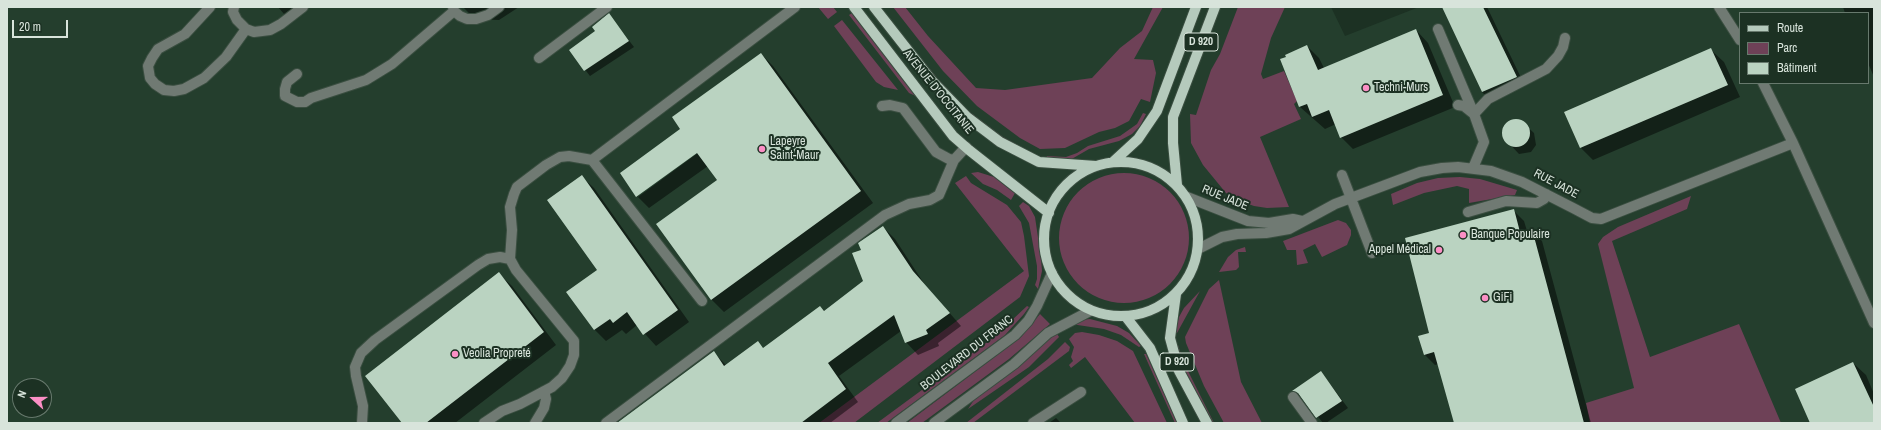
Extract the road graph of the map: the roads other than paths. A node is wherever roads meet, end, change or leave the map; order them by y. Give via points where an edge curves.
1 (210, 7) edge
2 (234, 7) edge
3 (303, 7) edge
4 (499, 7) edge
5 (607, 7) edge
6 (795, 7) edge
7 (854, 7) edge
8 (874, 7) edge
9 (1196, 7) edge
10 (1215, 7) edge
11 (1720, 7) edge
12 (453, 9) edge
13 (246, 29) junction
14 (1438, 29) dead end
15 (1565, 38) dead end
16 (1739, 38) edge
17 (540, 58) dead end
18 (296, 74) dead end
19 (1764, 84) edge
20 (1458, 105) dead end
21 (882, 106) dead end
22 (1474, 114) junction
23 (1793, 143) junction
24 (966, 147) junction
25 (592, 160) junction
26 (954, 160) junction
27 (1113, 162) junction
28 (1096, 166) junction
29 (1473, 168) junction
30 (1342, 175) dead end
31 (1177, 185) junction
32 (1546, 194) junction
33 (1187, 197) junction
34 (1351, 198) junction
35 (1468, 212) dead end
36 (1049, 213) junction
37 (1302, 220) junction
38 (1198, 249) junction
39 (1372, 253) dead end
40 (510, 259) junction
41 (1052, 273) junction
42 (1176, 294) junction
43 (702, 302) dead end
44 (1090, 310) junction
45 (1126, 317) junction
46 (1874, 323) edge
47 (544, 391) junction
48 (1081, 392) dead end
49 (1293, 397) dead end
50 (362, 423) edge
51 (484, 423) edge
52 (535, 423) edge
53 (606, 423) edge
54 (896, 423) edge
55 (934, 423) edge
56 (1033, 423) edge
57 (1183, 423) edge
58 (1207, 423) edge
59 (1312, 423) edge

1 - 13 street via 185,34 158,49 152,58 148,66 150,78 164,90 184,89 204,78 226,57
2 - 13 street via 233,12 237,20
3 - 13 street via 270,30 254,32
4 - 12 street via 488,15 476,18 460,16
5 - 17 street
6 - 25 street
7 - 24 main road, AVENUE D'OCCITANIE via 954,136
8 - 28 main road, AVENUE D'OCCITANIE via 932,81 967,117 1000,142 1039,162
9 - 27 main road, D 920 via 1157,111 1138,139
10 - 31 main road, D 920 via 1173,117
11 - 16 street
12 - 18 street via 392,64 366,80 305,102 297,102 285,96 287,82
14 - 22 street
15 - 22 street via 1558,56 1546,69 1483,101
19 - 23 street
20 - 22 street via 1464,106
21 - 26 street via 903,108 936,152 949,160
22 - 29 street via 1484,142
23 - 32 street, RUE JADE via 1601,219 1592,218
23 - 46 street
24 - 26 street
24 - 36 main road, AVENUE D'OCCITANIE
25 - 40 street via 560,157 517,187 510,207
25 - 43 street
26 - 53 street via 938,194 930,200 909,204 885,215
27 - 28 main road
27 - 31 main road via 1148,166 1170,178
28 - 36 main road via 1065,186
29 - 32 street, RUE JADE via 1491,171 1522,182
29 - 34 street, RUE JADE via 1442,168 1420,172
30 - 34 street
31 - 33 main road
32 - 35 street via 1544,199 1537,203 1506,201
33 - 37 street, RUE JADE via 1248,221 1268,223 1289,219
33 - 38 main road via 1197,222
34 - 37 street, RUE JADE
34 - 39 street
36 - 41 main road via 1044,241
37 - 38 street, RUE JADE via 1289,229 1222,237
38 - 42 main road via 1191,274
40 - 47 street via 516,270 574,341 574,355 570,366 562,378
40 - 50 street via 488,259 478,265 361,353 356,376 363,406
41 - 44 main road via 1071,298
41 - 54 street, BOULEVARD DU FRANC via 1037,306 1015,335
42 - 45 main road via 1154,310
42 - 58 main road, D 920 via 1170,338 1179,371
44 - 45 main road
44 - 55 street via 1048,333 1014,364
45 - 57 main road, D 920 via 1150,348
47 - 51 street via 502,411
47 - 52 street via 544,408
48 - 56 street
49 - 59 street

